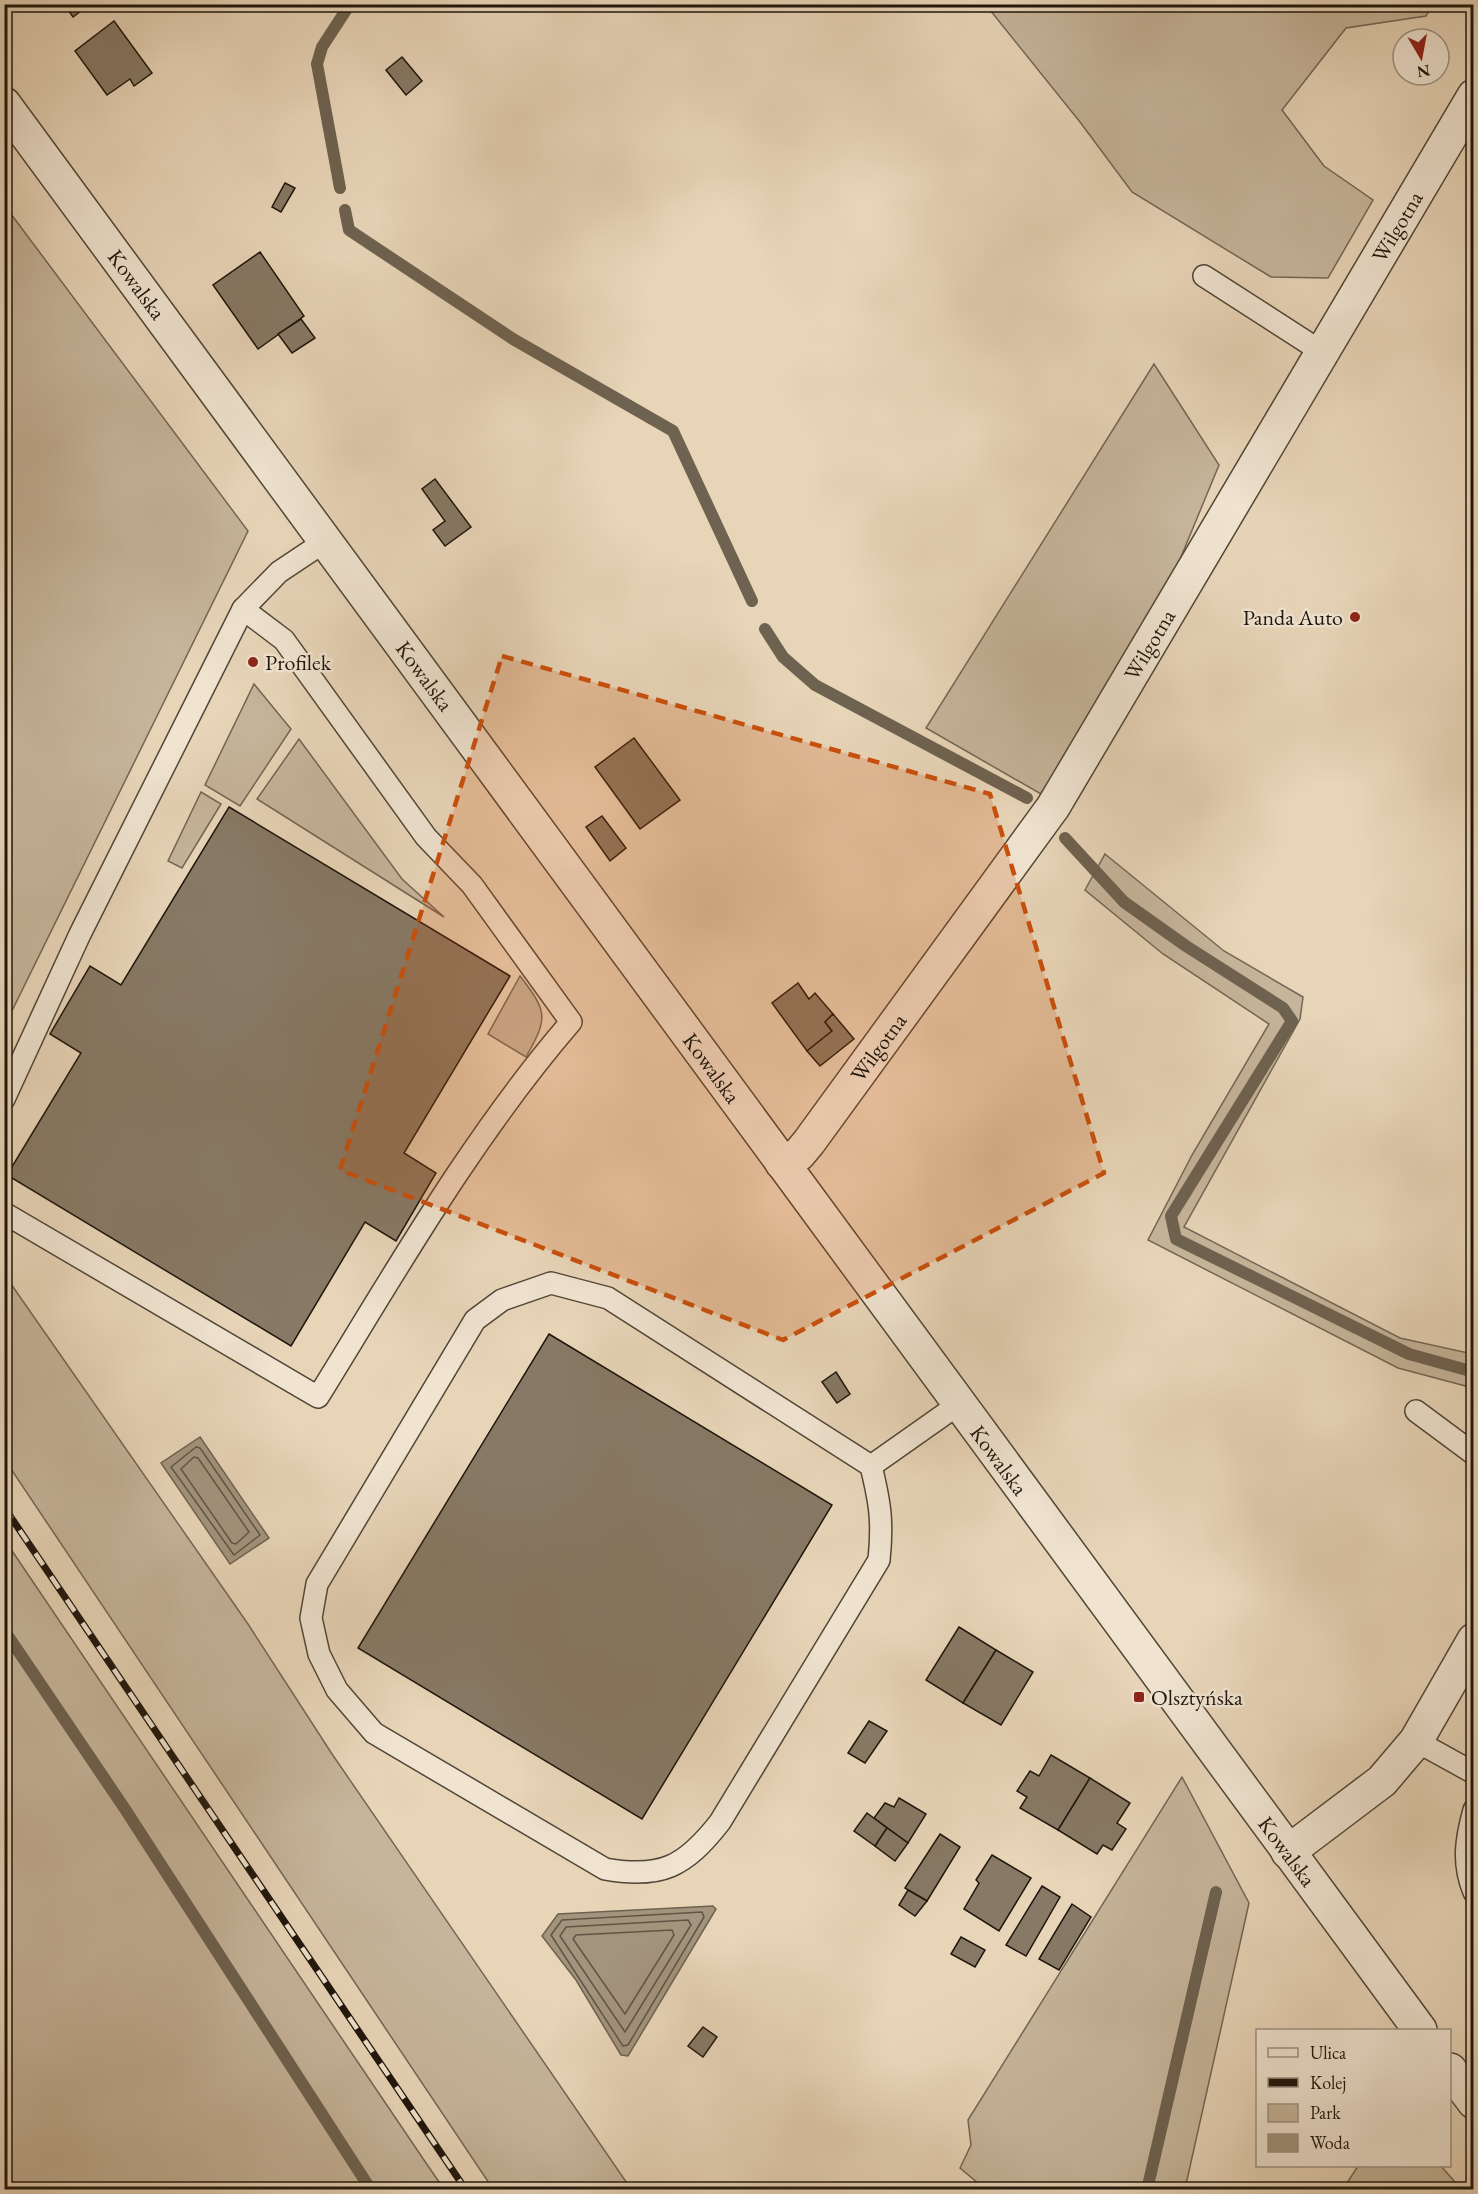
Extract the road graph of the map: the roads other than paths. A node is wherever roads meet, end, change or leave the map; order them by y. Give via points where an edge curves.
1 (1473, 96) edge
2 (4, 104) edge
3 (1204, 276) dead end
4 (1322, 352) junction
5 (327, 540) junction
6 (243, 609) junction
7 (4, 1099) edge
8 (782, 1163) junction
9 (4, 1213) edge
10 (958, 1404) junction
11 (1416, 1411) dead end
12 (1473, 1454) edge
13 (871, 1466) junction
14 (1473, 1640) edge
15 (1416, 1741) junction
16 (1473, 1773) edge
17 (1473, 1810) edge
18 (1288, 1852) junction
19 (1473, 1892) edge
20 (1419, 2029) edge
21 (1451, 2073) edge
22 (1473, 2102) edge

1 - 4 street, Wilgotna
2 - 5 street, Kowalska
3 - 4 lane
4 - 8 street, Wilgotna via 1053,807 809,1142 799,1154
5 - 6 lane via 279,572
5 - 8 street, Kowalska
6 - 7 lane via 80,934
6 - 9 lane via 284,640 426,837 472,885 571,1022 525,1075 454,1176 318,1397
8 - 10 street, Kowalska
10 - 13 lane
10 - 18 street, Kowalska
11 - 12 lane
13 - 13 lane via 883,1525 879,1560 720,1822 700,1848 671,1869 635,1874 604,1869 374,1733 337,1689 319,1654 311,1618 317,1584 475,1320 502,1300 551,1283 608,1298
14 - 15 street
15 - 16 lane
15 - 18 street via 1382,1781
17 - 19 lane via 1465,1841 1467,1874
18 - 20 street, Kowalska
21 - 22 street

